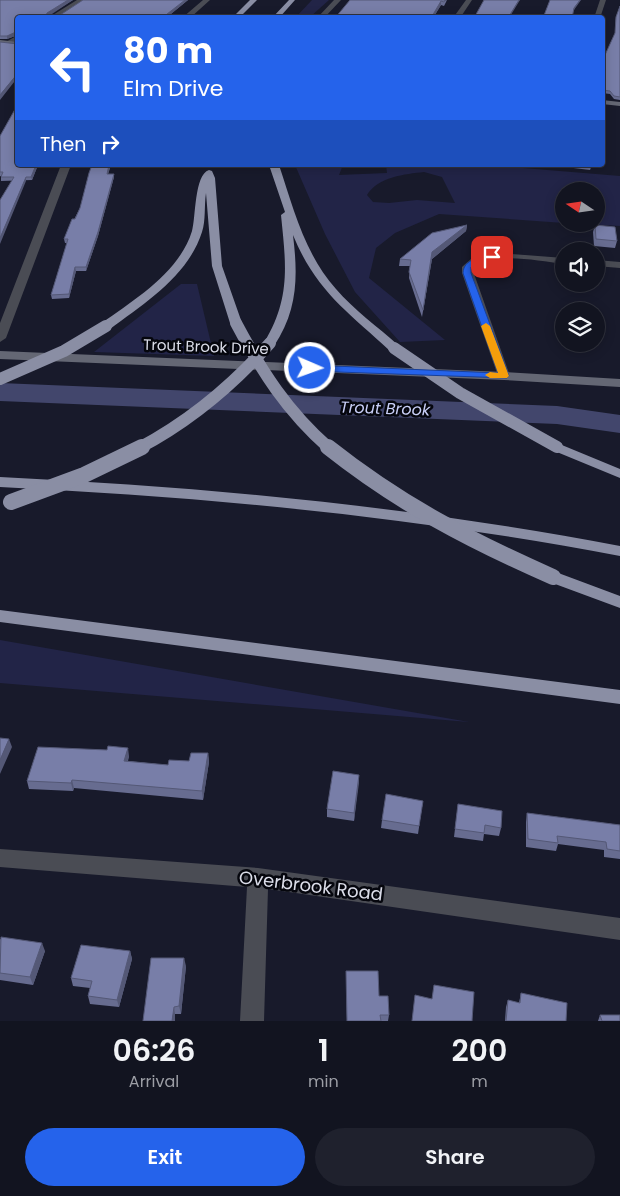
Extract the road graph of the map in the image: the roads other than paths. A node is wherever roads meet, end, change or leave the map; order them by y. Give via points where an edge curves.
1 (82, 0) edge
2 (208, 0) edge
3 (254, 0) edge
4 (292, 0) edge
5 (338, 0) edge
6 (468, 0) edge
7 (603, 0) edge
8 (56, 15) edge
9 (189, 15) edge
10 (238, 15) edge
11 (278, 15) edge
12 (323, 15) edge
13 (458, 15) edge
14 (598, 15) edge
15 (605, 102) edge
16 (620, 104) edge
17 (65, 167) edge
18 (275, 167) edge
19 (209, 169) edge
20 (286, 197) junction
21 (555, 260) edge
22 (605, 264) edge
23 (620, 265) edge
24 (0, 338) edge
25 (0, 355) edge
26 (504, 376) junction
27 (0, 379) edge
28 (620, 383) edge
29 (620, 474) edge
30 (0, 482) edge
31 (6, 503) edge
32 (620, 550) edge
33 (620, 602) edge
34 (0, 616) edge
35 (620, 697) edge
36 (0, 858) edge
37 (258, 878) junction
38 (620, 929) edge
39 (252, 1021) edge

1 - 8 street
2 - 9 street
3 - 10 highway
4 - 11 highway
5 - 12 street
6 - 13 street
7 - 14 street
15 - 16 main road
17 - 24 street
18 - 20 highway
19 - 27 highway, bridge via 201,195 197,231 184,258 145,298 106,326 57,354
19 - 33 highway, bridge via 217,266 236,323 276,394 308,428 384,488 439,522 496,552
20 - 29 highway, bridge via 303,244 326,284 394,348 452,389 557,447
20 - 31 highway, bridge via 293,282 288,309 270,343 229,387 173,429 92,471
21 - 26 street via 492,257 475,261 467,267
22 - 23 street
25 - 26 main road, Trout Brook Drive
26 - 28 main road, Trout Brook Drive
30 - 32 highway via 300,502 427,518
34 - 35 highway
36 - 37 street, Overbrook Road
37 - 38 street, Overbrook Road via 462,904
37 - 39 street

